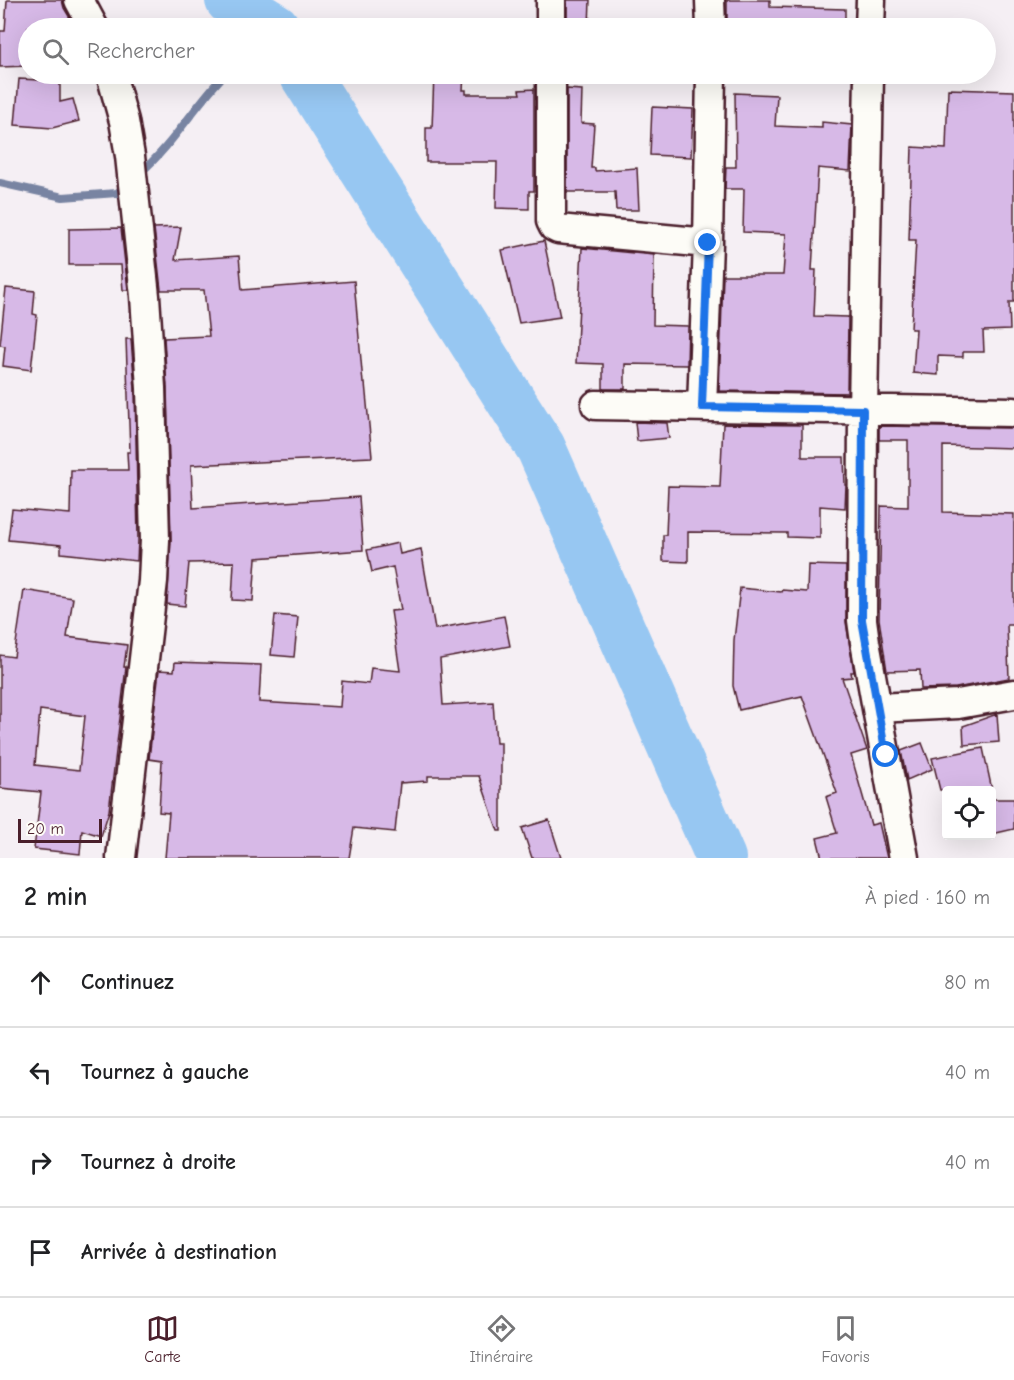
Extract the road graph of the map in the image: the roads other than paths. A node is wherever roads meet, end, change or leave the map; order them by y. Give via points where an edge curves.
1 (79, 0) edge
2 (551, 0) edge
3 (710, 0) edge
4 (871, 0) edge
5 (89, 18) edge
6 (551, 18) edge
7 (711, 18) edge
8 (870, 18) edge
9 (114, 84) edge
10 (551, 84) edge
11 (711, 84) edge
12 (869, 84) edge
13 (708, 243) junction
14 (597, 405) dead end
15 (702, 407) junction
16 (863, 410) junction
17 (1014, 412) edge
18 (1014, 694) edge
19 (877, 708) junction
20 (121, 858) edge
21 (904, 858) edge

1 - 5 street
2 - 6 street
3 - 7 street
4 - 8 street
9 - 20 street via 130,156 145,296 155,540
10 - 13 street via 554,226
11 - 13 street
12 - 16 street
13 - 15 street
14 - 15 street
15 - 16 street
16 - 17 street
16 - 19 street via 862,620
18 - 19 street via 958,704
19 - 21 street

